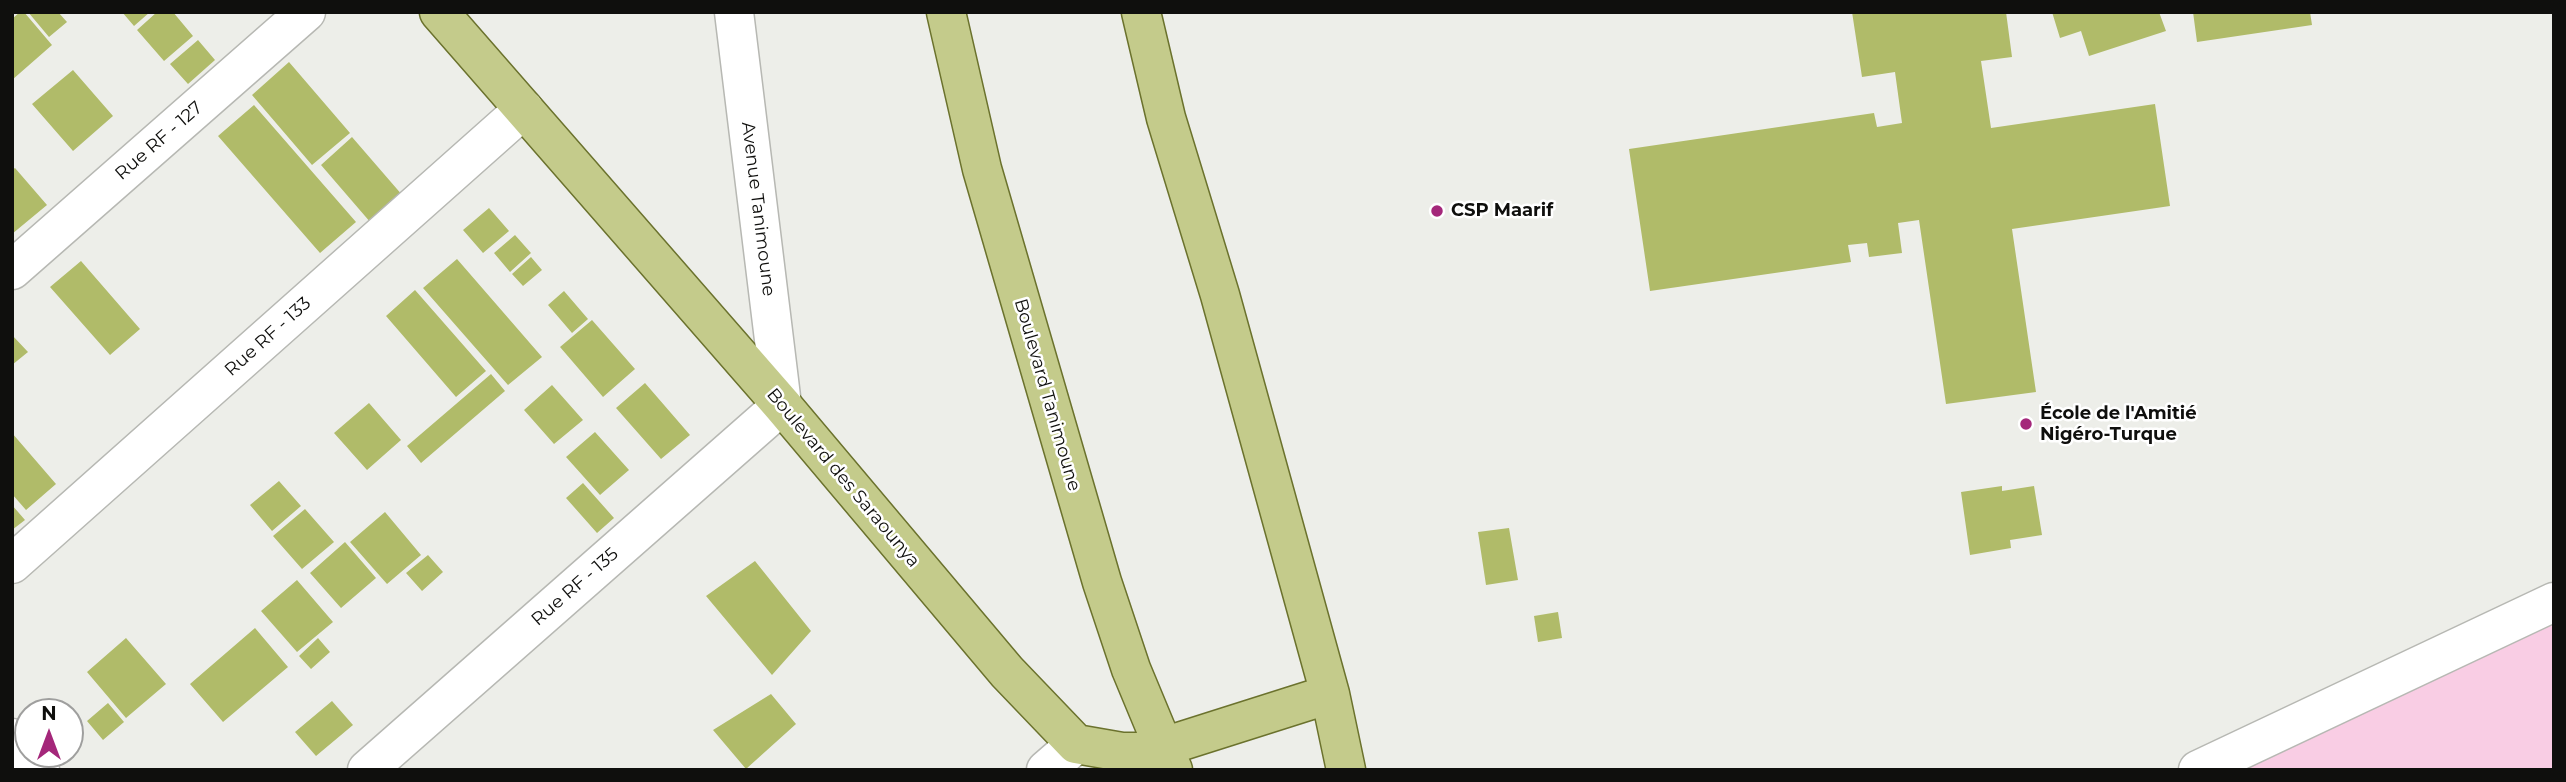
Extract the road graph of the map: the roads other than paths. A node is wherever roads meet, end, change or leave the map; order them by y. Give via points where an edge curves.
1 (306, 12) edge
2 (439, 12) edge
3 (734, 12) edge
4 (946, 12) edge
5 (1141, 12) edge
6 (524, 109) junction
7 (12, 270) edge
8 (782, 405) junction
9 (12, 564) edge
10 (2554, 602) edge
11 (1330, 694) junction
12 (12, 738) edge
13 (1076, 744) junction
14 (1168, 759) edge
15 (40, 770) edge
16 (368, 770) edge
17 (1046, 770) edge
18 (1346, 770) edge
19 (2198, 770) edge

1 - 7 street, Rue RF - 127
2 - 6 main road, Boulevard des Saraounya
3 - 8 street, Avenue Tanimoune
4 - 14 main road, Boulevard Tanimoune via 982,169 1102,582
5 - 11 main road via 1166,118
6 - 8 main road, Boulevard des Saraounya
6 - 9 street, Rue RF - 133
8 - 13 main road, Boulevard des Saraounya via 1007,672
8 - 16 street, Rue RF - 135
10 - 19 street
11 - 14 main road
11 - 18 main road
12 - 15 street
13 - 14 main road
13 - 17 street

